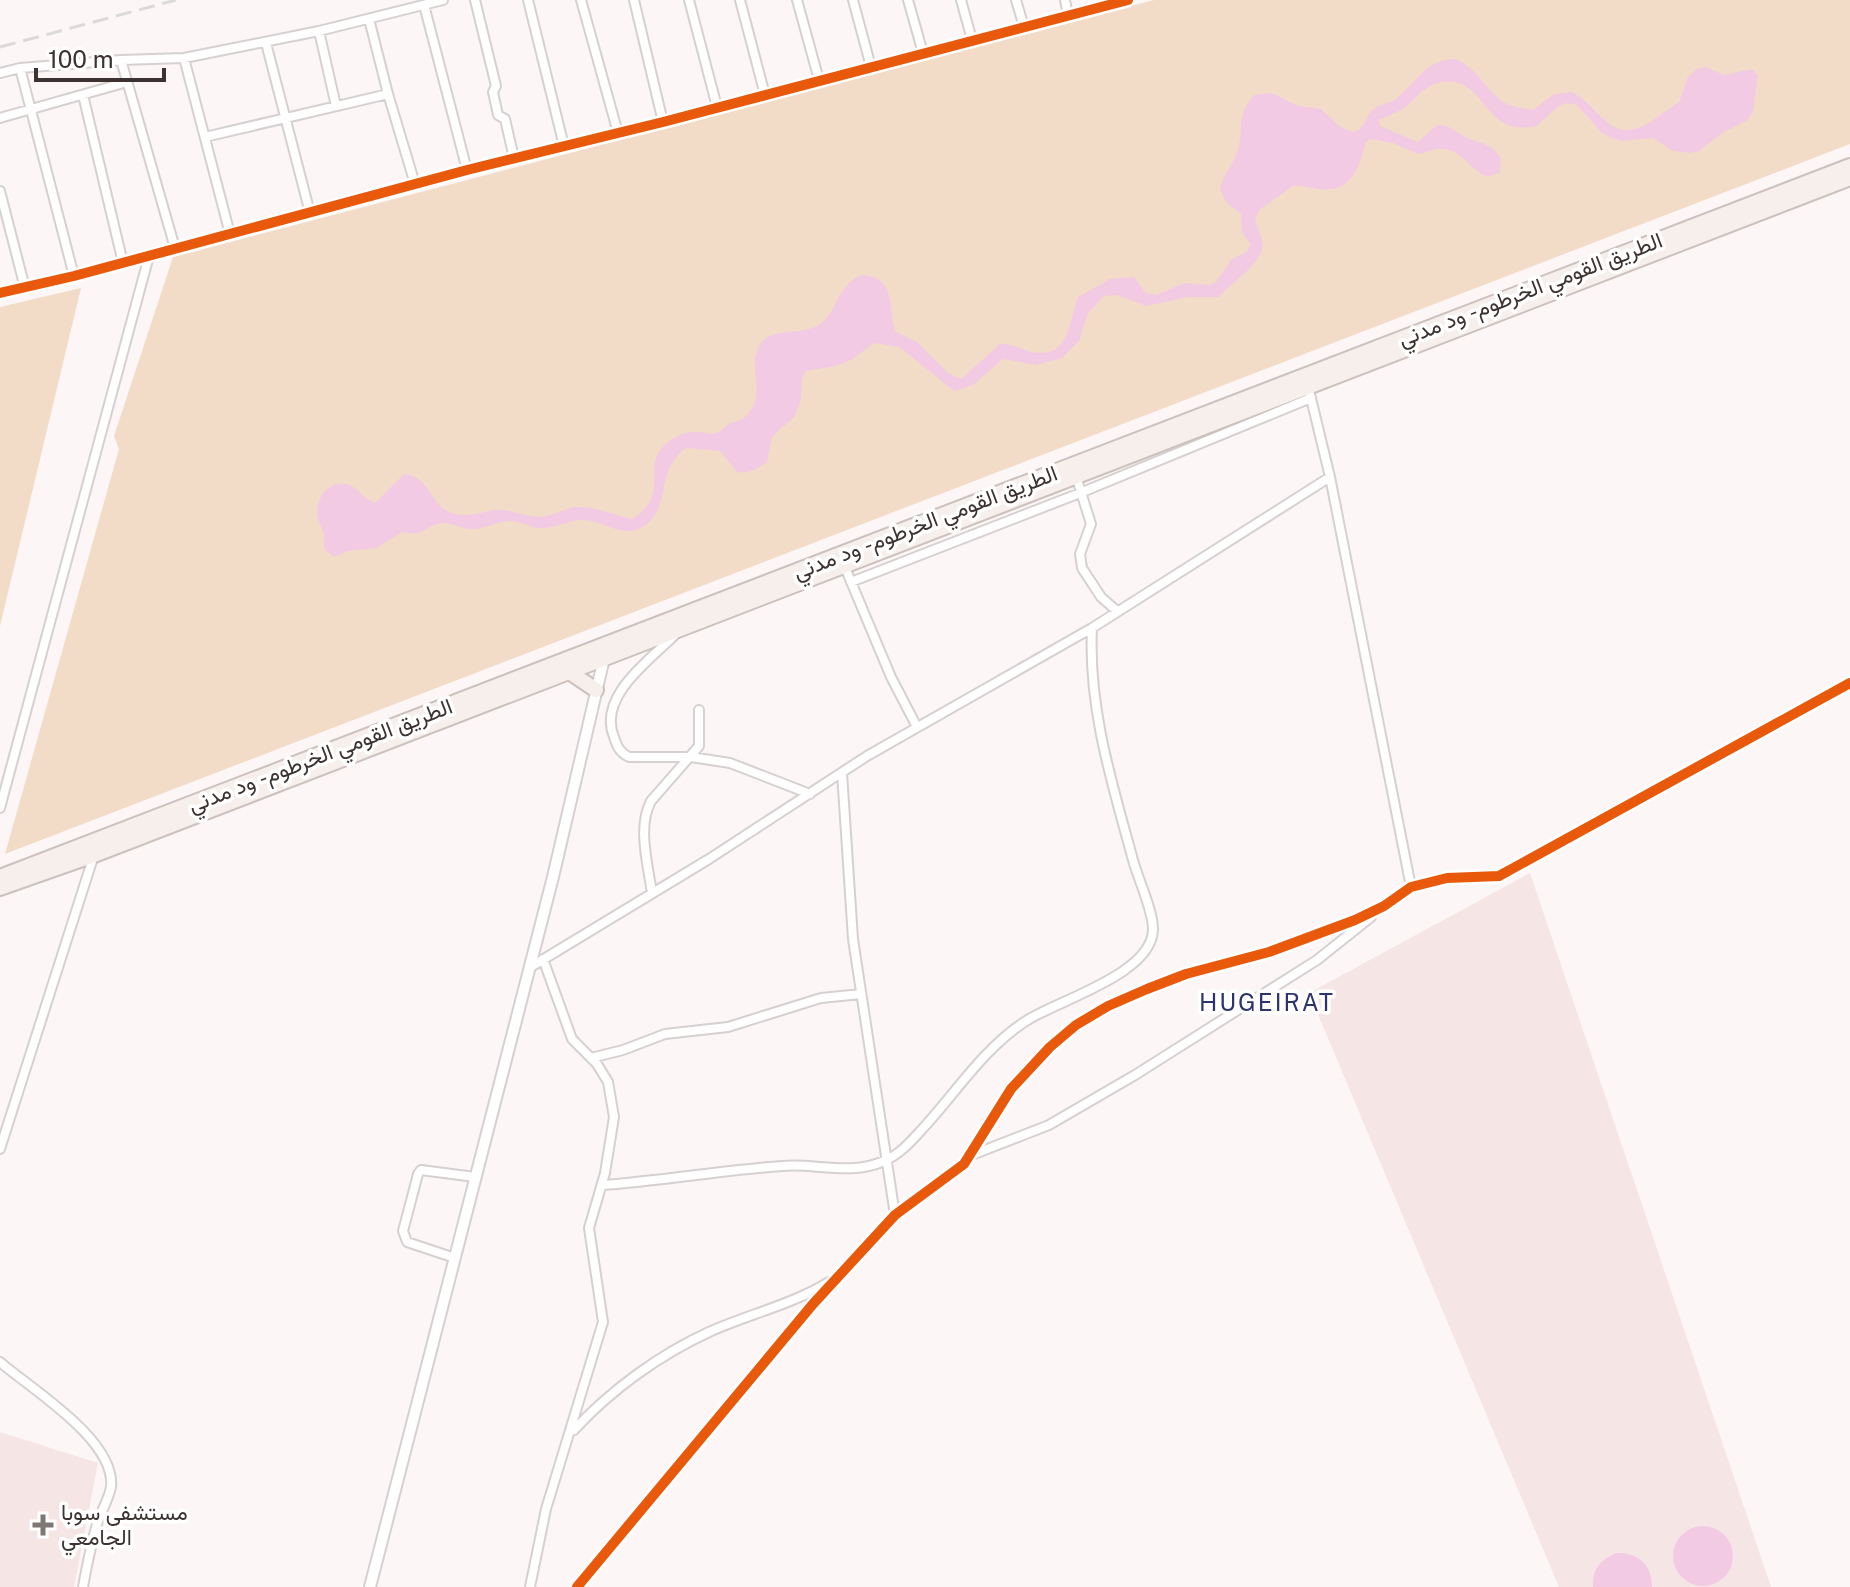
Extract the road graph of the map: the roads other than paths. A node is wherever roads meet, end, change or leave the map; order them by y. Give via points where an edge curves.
1 (443, 0) edge
2 (475, 0) edge
3 (528, 0) edge
4 (581, 0) edge
5 (634, 0) edge
6 (689, 0) edge
7 (740, 0) edge
8 (797, 0) edge
9 (853, 0) edge
10 (908, 0) edge
11 (961, 0) edge
12 (1016, 0) edge
13 (1065, 0) edge
14 (1122, 1) edge
15 (424, 5) junction
16 (1068, 15) junction
17 (369, 19) junction
18 (1024, 27) junction
19 (319, 31) junction
20 (972, 40) junction
21 (266, 43) junction
22 (923, 53) junction
23 (184, 58) junction
24 (121, 60) junction
25 (871, 67) junction
26 (20, 68) junction
27 (0, 73) edge
28 (819, 80) junction
29 (127, 82) junction
30 (388, 94) junction
31 (83, 95) junction
32 (765, 95) junction
33 (336, 106) junction
34 (717, 107) junction
35 (30, 109) junction
36 (0, 118) edge
37 (287, 119) junction
38 (663, 122) junction
39 (618, 133) junction
40 (205, 137) junction
41 (564, 146) junction
42 (514, 158) junction
43 (1850, 166) edge
44 (467, 170) junction
45 (1850, 178) edge
46 (415, 184) junction
47 (1, 196) edge
48 (310, 213) junction
49 (230, 234) junction
50 (175, 248) junction
51 (149, 256) junction
52 (123, 263) junction
53 (74, 276) junction
54 (25, 288) junction
55 (0, 293) edge
56 (1308, 387) junction
57 (1076, 476) junction
58 (1330, 477) junction
59 (1080, 493) junction
60 (844, 565) junction
61 (851, 582) junction
62 (1117, 611) junction
63 (683, 627) junction
64 (1092, 628) junction
65 (605, 651) junction
66 (568, 671) junction
67 (1850, 683) edge
68 (596, 690) junction
69 (699, 710) dead end
70 (917, 727) junction
71 (691, 757) junction
72 (842, 773) junction
73 (810, 794) junction
74 (0, 808) edge
75 (94, 855) junction
76 (1, 879) edge
77 (1411, 887) junction
78 (652, 893) junction
79 (1384, 906) junction
80 (543, 959) junction
81 (528, 968) junction
82 (861, 994) junction
83 (591, 1058) junction
84 (0, 1149) edge
85 (971, 1155) junction
86 (885, 1161) junction
87 (475, 1177) junction
88 (602, 1185) junction
89 (895, 1215) junction
90 (455, 1258) junction
91 (839, 1276) junction
92 (0, 1362) edge
93 (570, 1433) junction
94 (528, 1586) edge
95 (83, 1587) edge
96 (370, 1587) edge
97 (577, 1587) edge

1 - 15 street
2 - 42 street via 498,115 505,119
3 - 41 street
4 - 39 street
5 - 38 street
6 - 34 street
7 - 32 street
8 - 28 street
9 - 25 street
10 - 22 street
11 - 20 street
12 - 18 street
13 - 16 street
14 - 16 street
15 - 17 street
15 - 44 street
16 - 18 street
17 - 19 street
17 - 30 street
18 - 20 street
19 - 21 street
19 - 33 street
20 - 22 street
21 - 23 street
21 - 37 street
22 - 25 street
23 - 24 street
23 - 40 street
24 - 26 street
24 - 29 street
25 - 28 street
26 - 27 street
26 - 35 street
28 - 32 street
29 - 31 street
29 - 50 street
30 - 33 street
30 - 46 street
31 - 35 street
31 - 52 street
32 - 34 street
33 - 37 street
34 - 38 street
35 - 36 street
35 - 53 street
37 - 40 street
37 - 48 street
38 - 39 street
39 - 41 street
40 - 49 street
41 - 42 street
42 - 44 street
43 - 56 highway, الطريق القومي الخرطوم - ود مدني
44 - 46 street
45 - 56 highway, الطريق القومي الخرطوم - ود مدني
46 - 48 street
47 - 54 street
48 - 49 street
49 - 50 street
50 - 51 street
51 - 52 street
51 - 74 street
52 - 53 street
53 - 54 street
54 - 55 street
56 - 57 highway, الطريق القومي الخرطوم - ود مدني
56 - 58 street
56 - 59 street
56 - 65 highway, الطريق القومي الخرطوم - ود مدني
57 - 59 street
57 - 60 highway, الطريق القومي الخرطوم - ود مدني
58 - 62 street
58 - 77 street
59 - 61 street
59 - 62 street via 1091,524 1080,554 1082,568
60 - 61 street
60 - 63 highway, الطريق القومي الخرطوم - ود مدني
61 - 70 street
62 - 64 street
63 - 65 highway, الطريق القومي الخرطوم - ود مدني
63 - 71 street via 623,688 610,719 624,755
64 - 70 street
64 - 86 street via 1092,685 1101,735 1152,919 1152,937 1129,970 1013,1031 901,1151
65 - 66 highway, الطريق القومي الخرطوم - ود مدني
65 - 68 street
65 - 76 highway, الطريق القومي الخرطوم - ود مدني
66 - 68 highway
66 - 75 highway, الطريق القومي الخرطوم - ود مدني
67 - 77 street via 1499,876 1447,878
68 - 81 street
69 - 71 street via 701,737
70 - 72 street
71 - 73 street via 738,764
71 - 78 street via 646,809
72 - 73 street
72 - 82 street
73 - 78 street
75 - 76 highway, الطريق القومي الخرطوم - ود مدني
75 - 84 street
77 - 79 street
78 - 80 street
79 - 85 street via 1317,960 1108,1092 1049,1125
79 - 85 street via 1269,952 1147,989 1076,1025 1011,1089
80 - 81 street
80 - 83 street via 572,1039
81 - 87 street
82 - 83 street via 821,998 728,1027 665,1034
82 - 86 street
83 - 88 street via 608,1082 613,1104
85 - 89 street
86 - 88 street via 846,1169 787,1165
86 - 89 street
87 - 90 street
87 - 90 street via 421,1170 403,1231 407,1242
88 - 93 street via 589,1228 603,1322
89 - 91 street
90 - 96 street
91 - 93 street via 800,1299 677,1348 598,1405
91 - 97 street
92 - 95 street via 70,1418 102,1452 110,1469 111,1487
93 - 94 street

